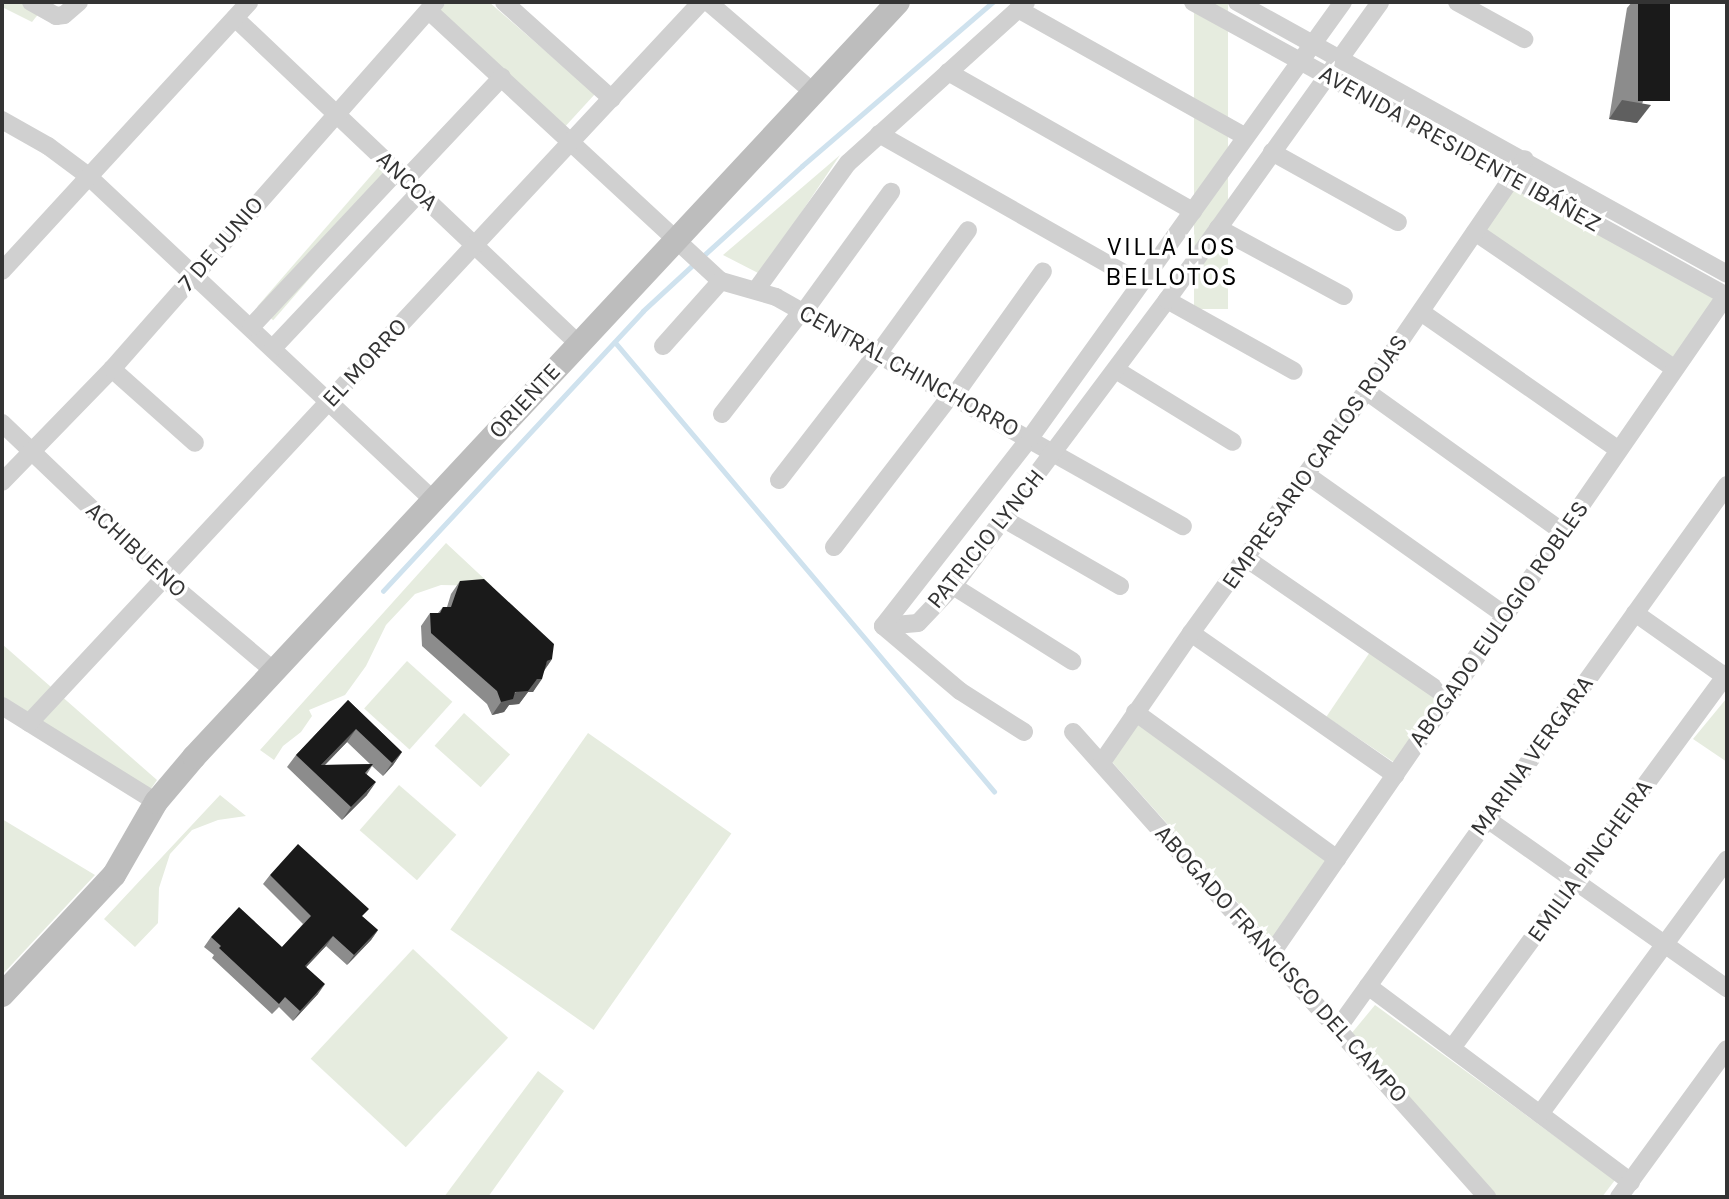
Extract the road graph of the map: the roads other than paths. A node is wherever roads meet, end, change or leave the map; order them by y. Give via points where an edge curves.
1 (31, 2) edge
2 (79, 2) edge
3 (249, 2) edge
4 (504, 2) edge
5 (701, 2) edge
6 (708, 2) edge
7 (898, 2) edge
8 (1193, 2) edge
9 (1237, 2) edge
10 (1343, 2) edge
11 (1380, 2) edge
12 (1457, 2) edge
13 (1022, 5) edge
14 (433, 6) edge
15 (235, 18) junction
16 (1524, 39) dead end
17 (1313, 44) junction
18 (1339, 59) junction
19 (1300, 62) junction
20 (948, 72) junction
21 (502, 77) junction
22 (1326, 77) junction
23 (814, 93) junction
24 (612, 100) junction
25 (336, 113) junction
26 (2, 120) edge
27 (879, 134) junction
28 (1246, 137) junction
29 (572, 143) junction
30 (1272, 152) junction
31 (1525, 159) junction
32 (87, 175) junction
33 (1513, 177) junction
34 (408, 181) junction
35 (891, 192) dead end
36 (1193, 211) junction
37 (1398, 222) dead end
38 (1218, 228) junction
39 (968, 230) dead end
40 (1475, 232) junction
41 (674, 239) junction
42 (475, 247) junction
43 (2, 271) edge
44 (1043, 271) dead end
45 (195, 274) junction
46 (1727, 274) edge
47 (716, 277) junction
48 (1141, 283) junction
49 (756, 290) junction
50 (1344, 296) dead end
51 (1727, 296) edge
52 (1167, 300) junction
53 (802, 312) junction
54 (1421, 312) junction
55 (251, 327) junction
56 (578, 344) junction
57 (663, 346) dead end
58 (273, 348) junction
59 (878, 354) junction
60 (112, 369) junction
61 (1675, 369) junction
62 (1116, 370) junction
63 (1294, 370) dead end
64 (1366, 391) junction
65 (952, 395) junction
66 (329, 401) junction
67 (722, 414) dead end
68 (2, 422) edge
69 (1030, 438) junction
70 (1233, 442) dead end
71 (195, 443) dead end
72 (1619, 450) junction
73 (32, 452) junction
74 (1055, 453) junction
75 (1307, 475) junction
76 (779, 480) dead end
77 (2, 482) edge
78 (1727, 485) edge
79 (433, 500) junction
80 (1004, 519) junction
81 (1183, 526) dead end
82 (1563, 532) junction
83 (834, 547) dead end
84 (1247, 559) junction
85 (165, 579) junction
86 (953, 586) junction
87 (1121, 586) dead end
88 (1635, 613) junction
89 (1505, 615) junction
90 (883, 626) junction
91 (1191, 633) junction
92 (1072, 661) dead end
93 (275, 672) junction
94 (1726, 676) edge
95 (1448, 697) junction
96 (2, 706) edge
97 (1135, 712) junction
98 (29, 723) junction
99 (1024, 732) dead end
100 (1073, 733) dead end
101 (1102, 762) junction
102 (1395, 775) junction
103 (156, 802) junction
104 (1487, 819) junction
105 (1337, 859) junction
106 (1727, 859) edge
107 (1575, 881) junction
108 (1664, 944) junction
109 (1272, 953) junction
110 (1368, 986) junction
111 (1727, 988) edge
112 (2, 995) edge
113 (1338, 1028) junction
114 (1452, 1048) junction
115 (1727, 1049) edge
116 (1540, 1114) junction
117 (1631, 1182) junction
118 (1487, 1197) edge
119 (1619, 1197) edge

1 - 2 street via 55,16 64,16
3 - 15 street
4 - 24 street
5 - 24 street, EL MORRO
6 - 23 street
7 - 23 street, ORIENTE
8 - 19 street, AVENIDA PRESIDENTE IBÁÑEZ
9 - 17 street, AVENIDA PRESIDENTE IBÁÑEZ
10 - 17 street, PATRICIO LYNCH
11 - 18 street, PATRICIO LYNCH
12 - 16 street
13 - 20 street
13 - 28 street
14 - 21 street, CENTRAL CHINCHORRO
14 - 25 street, 7 DE JUNIO
15 - 25 street, ANCOA
15 - 32 street
17 - 18 street, AVENIDA PRESIDENTE IBÁÑEZ
17 - 19 street, PATRICIO LYNCH
18 - 22 street, PATRICIO LYNCH
18 - 31 street, AVENIDA PRESIDENTE IBÁÑEZ
19 - 22 street, AVENIDA PRESIDENTE IBÁÑEZ
19 - 28 street, PATRICIO LYNCH
20 - 27 street
20 - 36 street
21 - 29 street, CENTRAL CHINCHORRO
21 - 34 street
22 - 30 street, PATRICIO LYNCH
22 - 33 street, AVENIDA PRESIDENTE IBÁÑEZ
23 - 41 street, ORIENTE
24 - 29 street, EL MORRO
25 - 34 street, ANCOA
25 - 45 street, 7 DE JUNIO
26 - 32 street
27 - 48 street
27 - 49 street via 848,163
28 - 36 street, PATRICIO LYNCH
29 - 41 street, CENTRAL CHINCHORRO
29 - 42 street, EL MORRO
30 - 37 street
30 - 38 street, PATRICIO LYNCH
31 - 33 street, EMPRESARIO CARLOS ROJAS
31 - 46 street, AVENIDA PRESIDENTE IBÁÑEZ
32 - 43 street
32 - 45 street
33 - 40 street, EMPRESARIO CARLOS ROJAS
33 - 51 street, AVENIDA PRESIDENTE IBÁÑEZ
34 - 42 street, ANCOA
34 - 55 street
34 - 58 street
35 - 53 street
36 - 48 street, PATRICIO LYNCH
38 - 50 street
38 - 52 street, PATRICIO LYNCH
39 - 59 street
40 - 54 street, EMPRESARIO CARLOS ROJAS
40 - 61 street
41 - 47 street, CENTRAL CHINCHORRO
41 - 56 street, ORIENTE
42 - 56 street, ANCOA
42 - 66 street, EL MORRO
44 - 65 street
45 - 55 street
45 - 60 street, 7 DE JUNIO
47 - 49 street, CENTRAL CHINCHORRO
47 - 57 street
48 - 69 street, PATRICIO LYNCH
49 - 53 street, CENTRAL CHINCHORRO
51 - 61 street, ABOGADO EULOGIO ROBLES
52 - 62 street, PATRICIO LYNCH
52 - 63 street
53 - 59 street, CENTRAL CHINCHORRO
53 - 67 street
54 - 64 street, EMPRESARIO CARLOS ROJAS
54 - 72 street
55 - 58 street
56 - 79 street, ORIENTE
58 - 66 street
59 - 65 street, CENTRAL CHINCHORRO
59 - 76 street
60 - 71 street
60 - 73 street, 7 DE JUNIO
61 - 72 street, ABOGADO EULOGIO ROBLES
62 - 70 street
62 - 74 street, PATRICIO LYNCH
64 - 75 street, EMPRESARIO CARLOS ROJAS
64 - 82 street
65 - 69 street, CENTRAL CHINCHORRO
65 - 83 street
66 - 79 street
66 - 85 street, EL MORRO
68 - 73 street, ACHIBUENO
69 - 74 street, CENTRAL CHINCHORRO
69 - 90 street, PATRICIO LYNCH
72 - 82 street, ABOGADO EULOGIO ROBLES
73 - 77 street, 7 DE JUNIO
73 - 85 street, ACHIBUENO
74 - 80 street, PATRICIO LYNCH
74 - 81 street, CENTRAL CHINCHORRO
75 - 84 street, EMPRESARIO CARLOS ROJAS
75 - 89 street
78 - 88 street, MARINA VERGARA
79 - 93 street, ORIENTE
80 - 86 street, PATRICIO LYNCH
80 - 87 street
82 - 89 street, ABOGADO EULOGIO ROBLES
84 - 91 street, EMPRESARIO CARLOS ROJAS
84 - 95 street
85 - 93 street, ACHIBUENO
85 - 98 street, EL MORRO
86 - 90 street, PATRICIO LYNCH via 918,623
86 - 92 street
88 - 94 street
88 - 104 street, MARINA VERGARA
89 - 95 street, ABOGADO EULOGIO ROBLES
90 - 99 street via 960,691
91 - 97 street, EMPRESARIO CARLOS ROJAS
91 - 102 street
93 - 103 street, ORIENTE
94 - 107 street, EMILIA PINCHEIRA
95 - 102 street, ABOGADO EULOGIO ROBLES
96 - 98 street
97 - 101 street, EMPRESARIO CARLOS ROJAS
97 - 105 street
98 - 103 street
100 - 101 street, ABOGADO FRANCISCO DEL CAMPO
101 - 109 street, ABOGADO FRANCISCO DEL CAMPO
102 - 105 street, ABOGADO EULOGIO ROBLES
103 - 112 street, ORIENTE via 114,875
104 - 107 street
104 - 110 street, MARINA VERGARA
105 - 109 street, ABOGADO EULOGIO ROBLES
106 - 108 street
107 - 108 street
107 - 114 street, EMILIA PINCHEIRA
108 - 111 street
108 - 116 street
109 - 113 street, ABOGADO FRANCISCO DEL CAMPO
110 - 113 street, MARINA VERGARA
110 - 114 street
113 - 118 street, ABOGADO FRANCISCO DEL CAMPO
114 - 116 street
115 - 117 street
116 - 117 street
117 - 119 street

